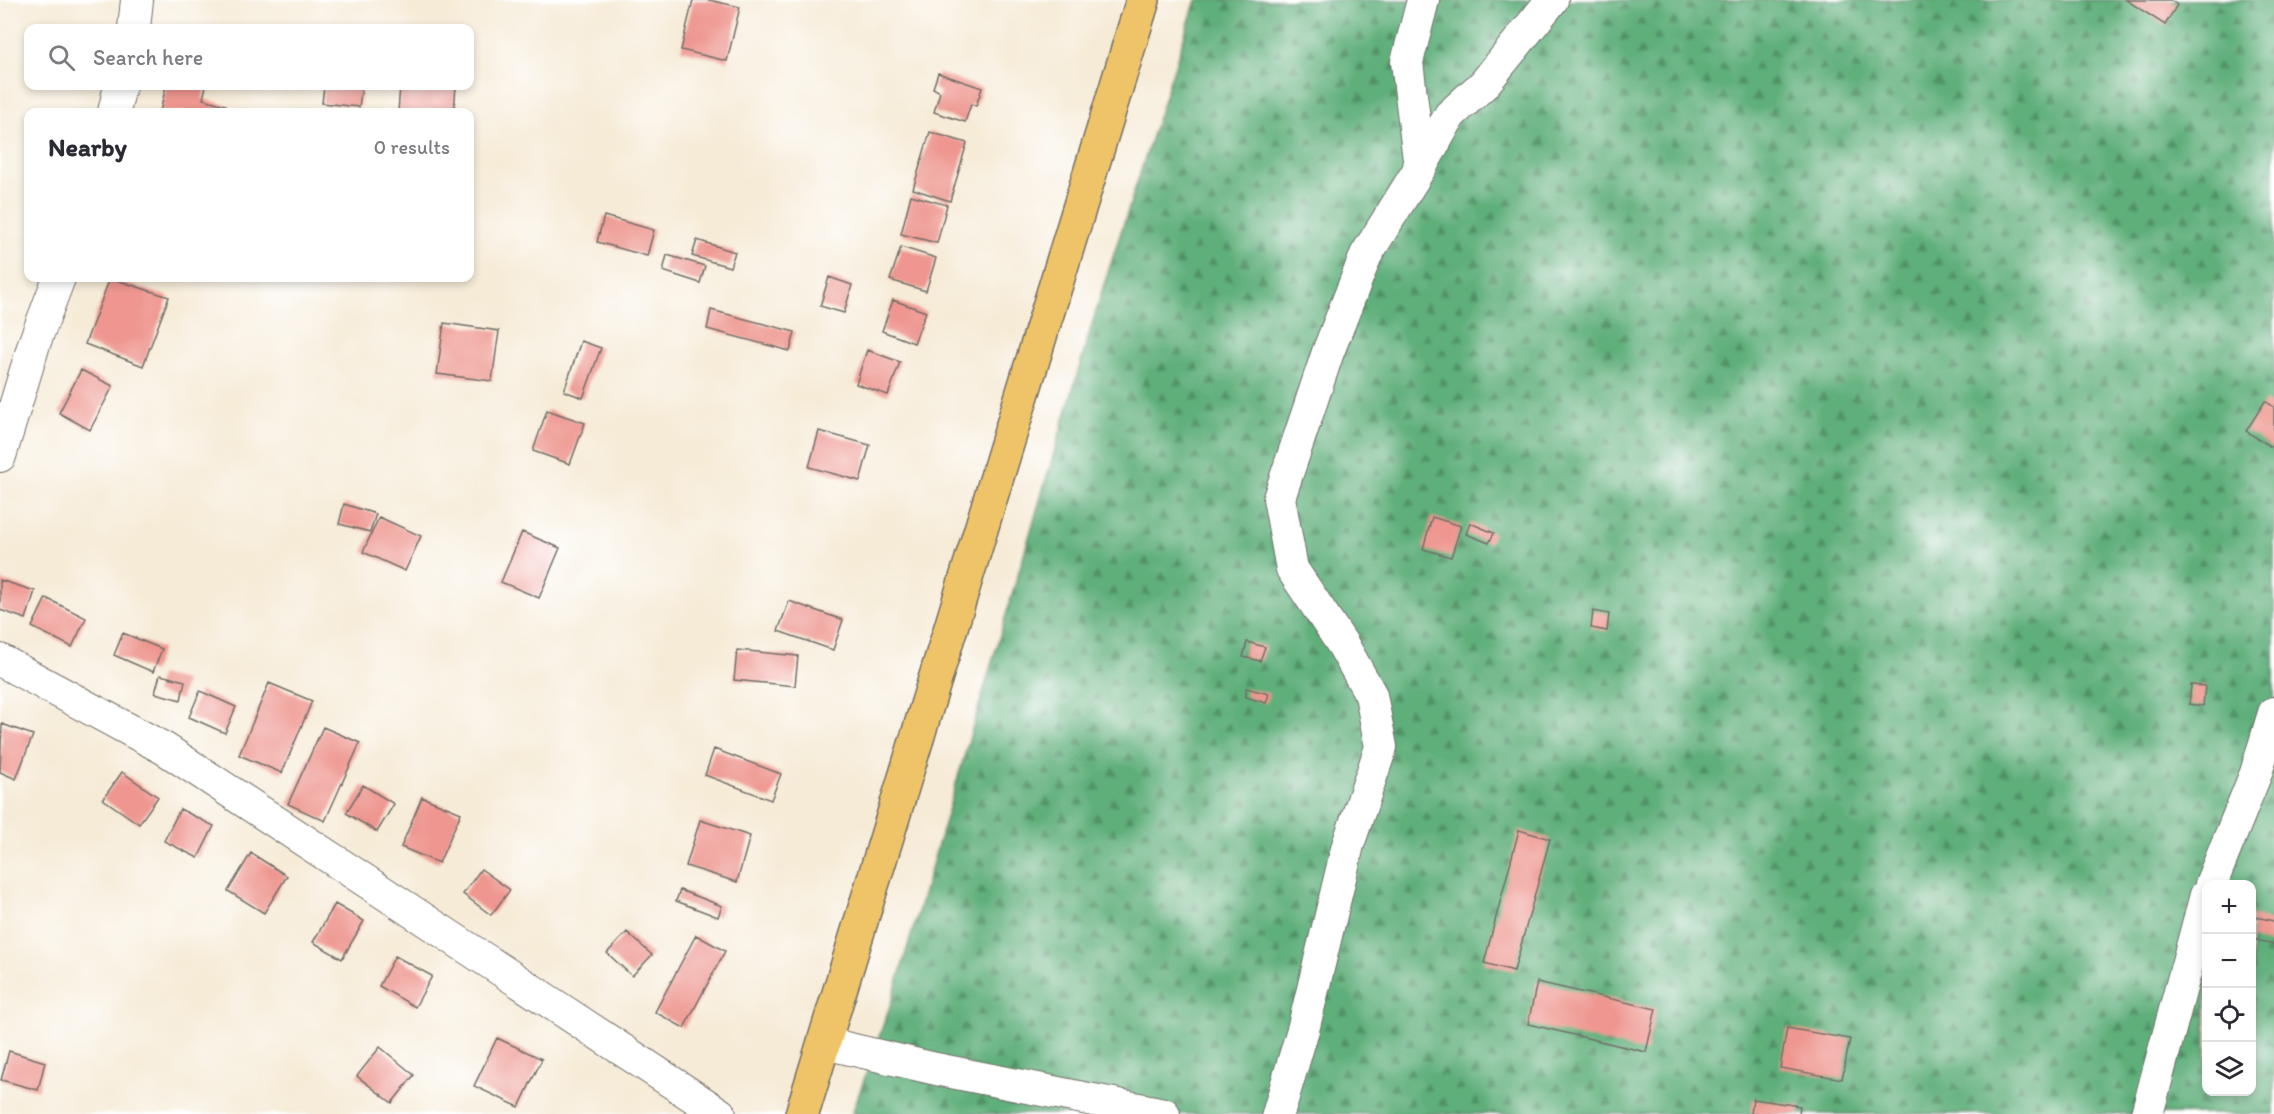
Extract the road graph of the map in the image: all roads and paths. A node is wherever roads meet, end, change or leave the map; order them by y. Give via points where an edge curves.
1 (137, 0) edge
2 (1143, 0) edge
3 (1424, 0) edge
4 (1552, 0) edge
5 (134, 24) edge
6 (119, 90) edge
7 (115, 108) edge
8 (1420, 168) junction
9 (57, 282) edge
10 (0, 456) edge
11 (0, 660) edge
12 (2274, 713) edge
13 (2213, 880) edge
14 (2202, 910) edge
15 (824, 1042) junction
16 (720, 1114) edge
17 (802, 1114) edge
18 (1164, 1114) edge
19 (1278, 1114) edge
20 (2147, 1114) edge

1 - 5 street
2 - 15 main road
3 - 8 street via 1407,62
4 - 8 street via 1484,84 1450,116
6 - 7 street
8 - 19 street via 1366,255 1328,352 1279,498 1292,569 1371,695 1381,747 1348,845 1304,1026
9 - 10 street
11 - 16 street via 165,749
12 - 13 street via 2256,773
14 - 20 street
15 - 17 main road
15 - 18 street

